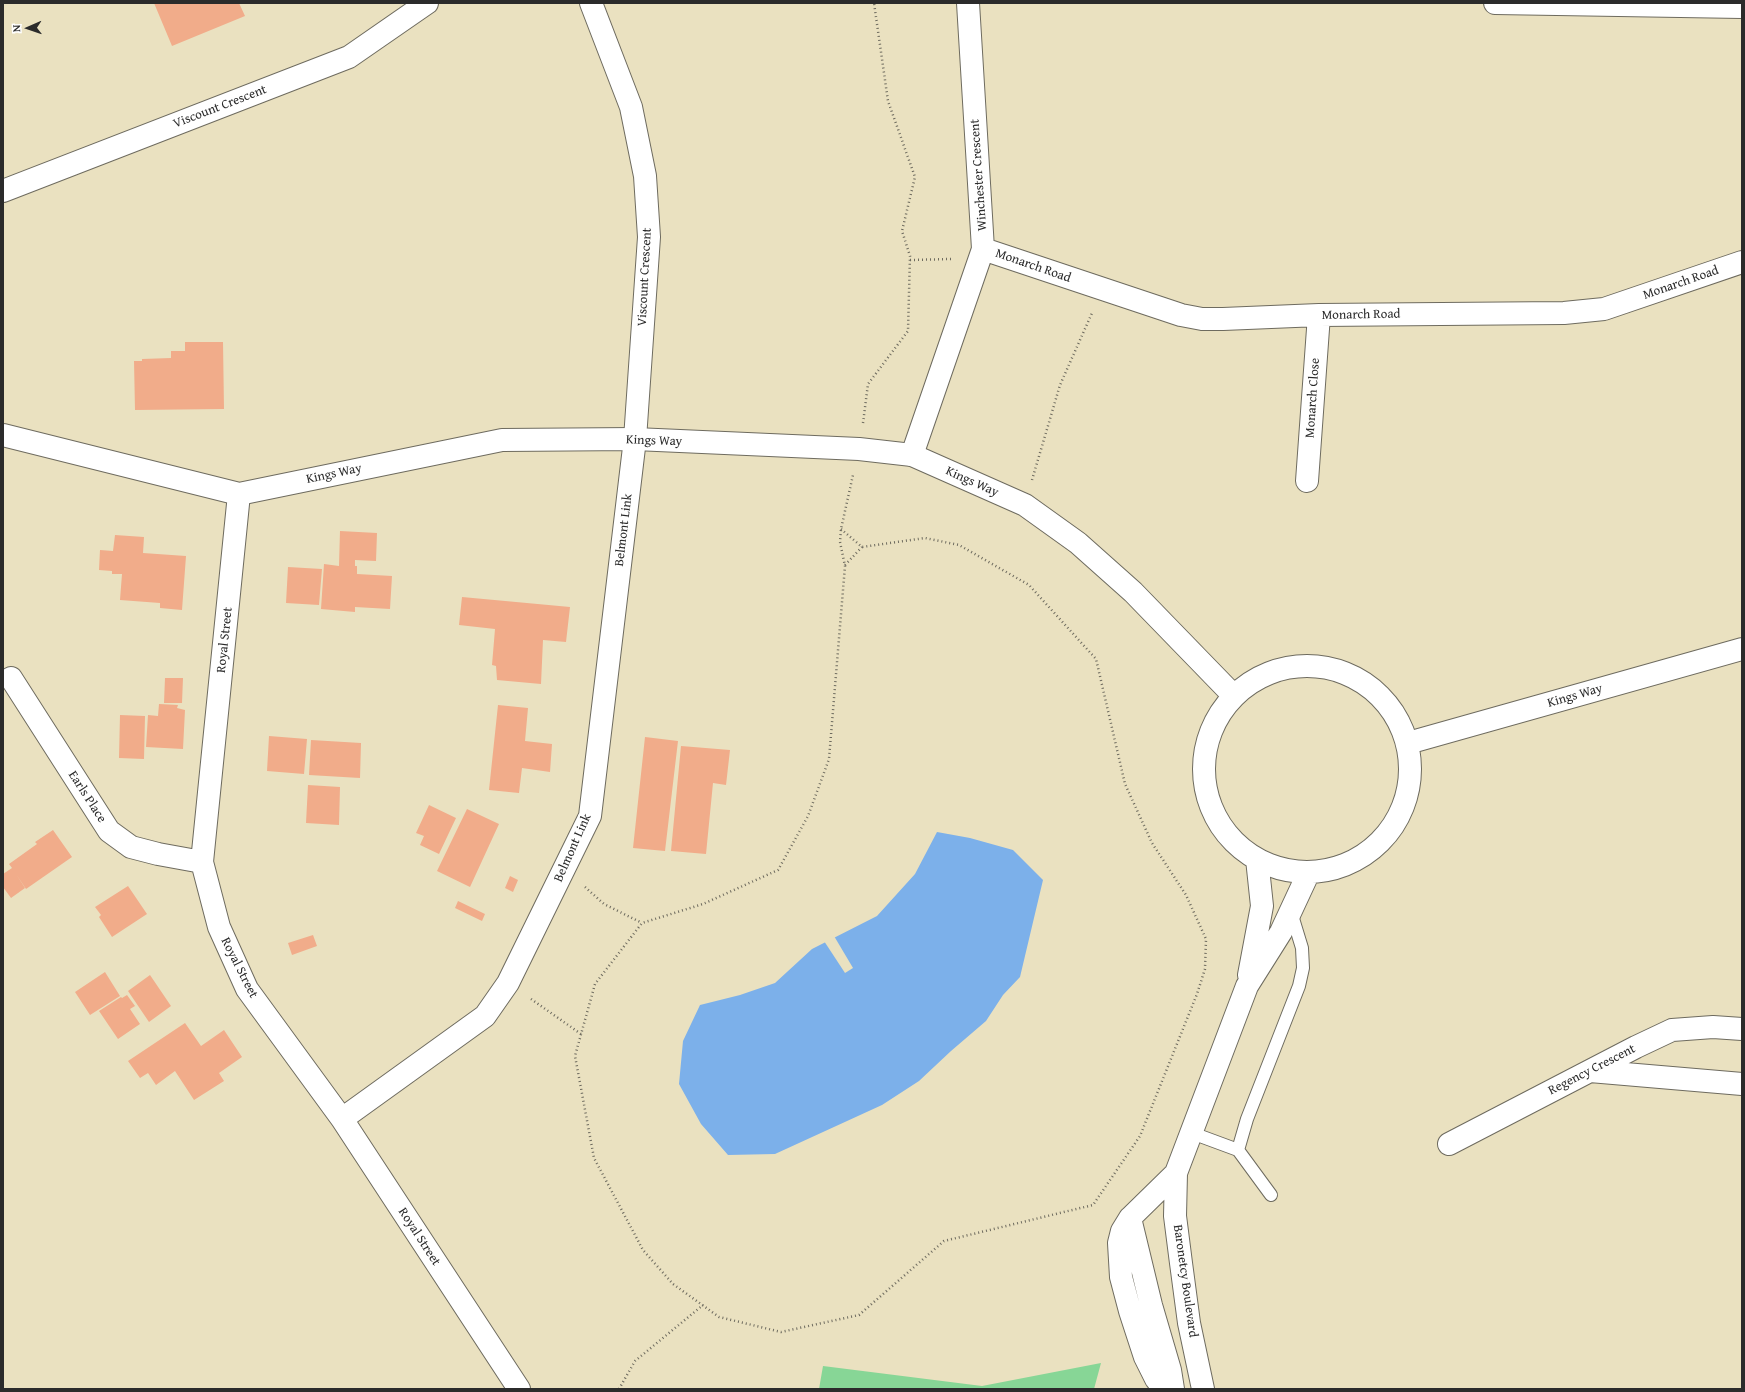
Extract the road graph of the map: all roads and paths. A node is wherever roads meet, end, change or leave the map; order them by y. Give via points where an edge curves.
1 (427, 3) edge
2 (591, 3) edge
3 (874, 3) edge
4 (968, 3) edge
5 (1495, 3) edge
6 (1742, 7) edge
7 (3, 191) edge
8 (981, 254) junction
9 (910, 260) junction
10 (1742, 262) edge
11 (1103, 289) junction
12 (1319, 316) junction
13 (3, 434) edge
14 (634, 439) junction
15 (859, 449) junction
16 (912, 455) junction
17 (1307, 481) dead end
18 (239, 494) junction
19 (1025, 505) junction
20 (841, 529) junction
21 (862, 547) junction
22 (845, 566) junction
23 (1742, 649) edge
24 (11, 678) dead end
25 (1234, 695) junction
26 (1408, 743) junction
27 (1257, 859) junction
28 (202, 862) junction
29 (565, 868) junction
30 (1308, 874) junction
31 (1291, 911) junction
32 (642, 923) junction
33 (508, 983) junction
34 (1247, 986) junction
35 (1742, 1029) edge
36 (581, 1034) junction
37 (1590, 1071) junction
38 (1742, 1084) edge
39 (342, 1119) junction
40 (1192, 1133) junction
41 (1449, 1144) dead end
42 (1238, 1150) junction
43 (1176, 1173) junction
44 (1271, 1195) dead end
45 (1130, 1218) junction
46 (703, 1306) junction
47 (519, 1389) edge
48 (619, 1389) edge
49 (1164, 1389) edge
50 (1173, 1389) edge
51 (1202, 1389) edge

1 - 7 street, Viscount Crescent via 349,57
2 - 14 street, Viscount Crescent via 631,107 644,176 649,237
3 - 9 path via 888,102 915,177 902,231
4 - 8 street, Winchester Crescent
5 - 6 street
8 - 9 path
8 - 11 street, Monarch Road
8 - 16 street, Winchester Crescent
9 - 15 path via 908,331 868,384
10 - 12 street, Monarch Road via 1604,309 1564,313
11 - 12 street, Monarch Road via 1181,315 1202,319
11 - 19 path via 1060,385
12 - 17 street, Monarch Close
13 - 18 street, Kings Way
14 - 15 street, Kings Way
14 - 18 street, Kings Way via 502,440
14 - 29 street, Belmont Link via 590,816
15 - 16 street, Kings Way
15 - 20 path
16 - 19 street, Kings Way
18 - 28 street, Royal Street
19 - 25 street, Kings Way via 1078,543 1133,592
20 - 21 path
20 - 22 path via 840,542
21 - 22 path
21 - 46 path via 925,538 959,545 1029,585 1096,659 1125,784 1152,843 1186,895 1206,939 1205,969 1140,1136 1092,1205 944,1240 859,1315 781,1332 719,1317
22 - 32 path via 829,759 808,816 778,870 703,904
23 - 26 street, Kings Way
24 - 28 street, Earls Place via 109,831 131,847
25 - 26 street via 1264,674 1298,666 1335,669 1367,684 1393,710
25 - 27 street via 1213,724 1203,759 1206,795 1220,828
26 - 30 street via 1411,775 1405,805 1390,833 1367,855 1339,869
27 - 30 street via 1279,868
27 - 34 street, Baronetcy Boulevard via 1262,906
28 - 39 street, Royal Street via 219,927 247,989
29 - 32 path via 604,904
29 - 33 street, Belmont Link
30 - 31 street, Baronetcy Boulevard
31 - 34 street, Baronetcy Boulevard via 1281,932
31 - 42 lane via 1302,948 1303,968 1299,986 1247,1119
32 - 36 path via 595,984
33 - 36 path
33 - 39 street, Belmont Link via 485,1016
34 - 40 street, Baronetcy Boulevard
35 - 37 street, Regency Crescent via 1713,1027 1672,1030
36 - 46 path via 575,1056 594,1158 643,1250 673,1284
37 - 38 street
37 - 41 street, Regency Crescent
39 - 47 street, Royal Street
40 - 42 lane
40 - 43 street, Baronetcy Boulevard
42 - 44 lane
43 - 45 street, Baronetcy Boulevard
43 - 51 street, Baronetcy Boulevard via 1175,1216 1180,1264
45 - 49 street, Baronetcy Boulevard via 1119,1237 1121,1277 1145,1357 1156,1380
45 - 50 street
46 - 48 path via 635,1361

